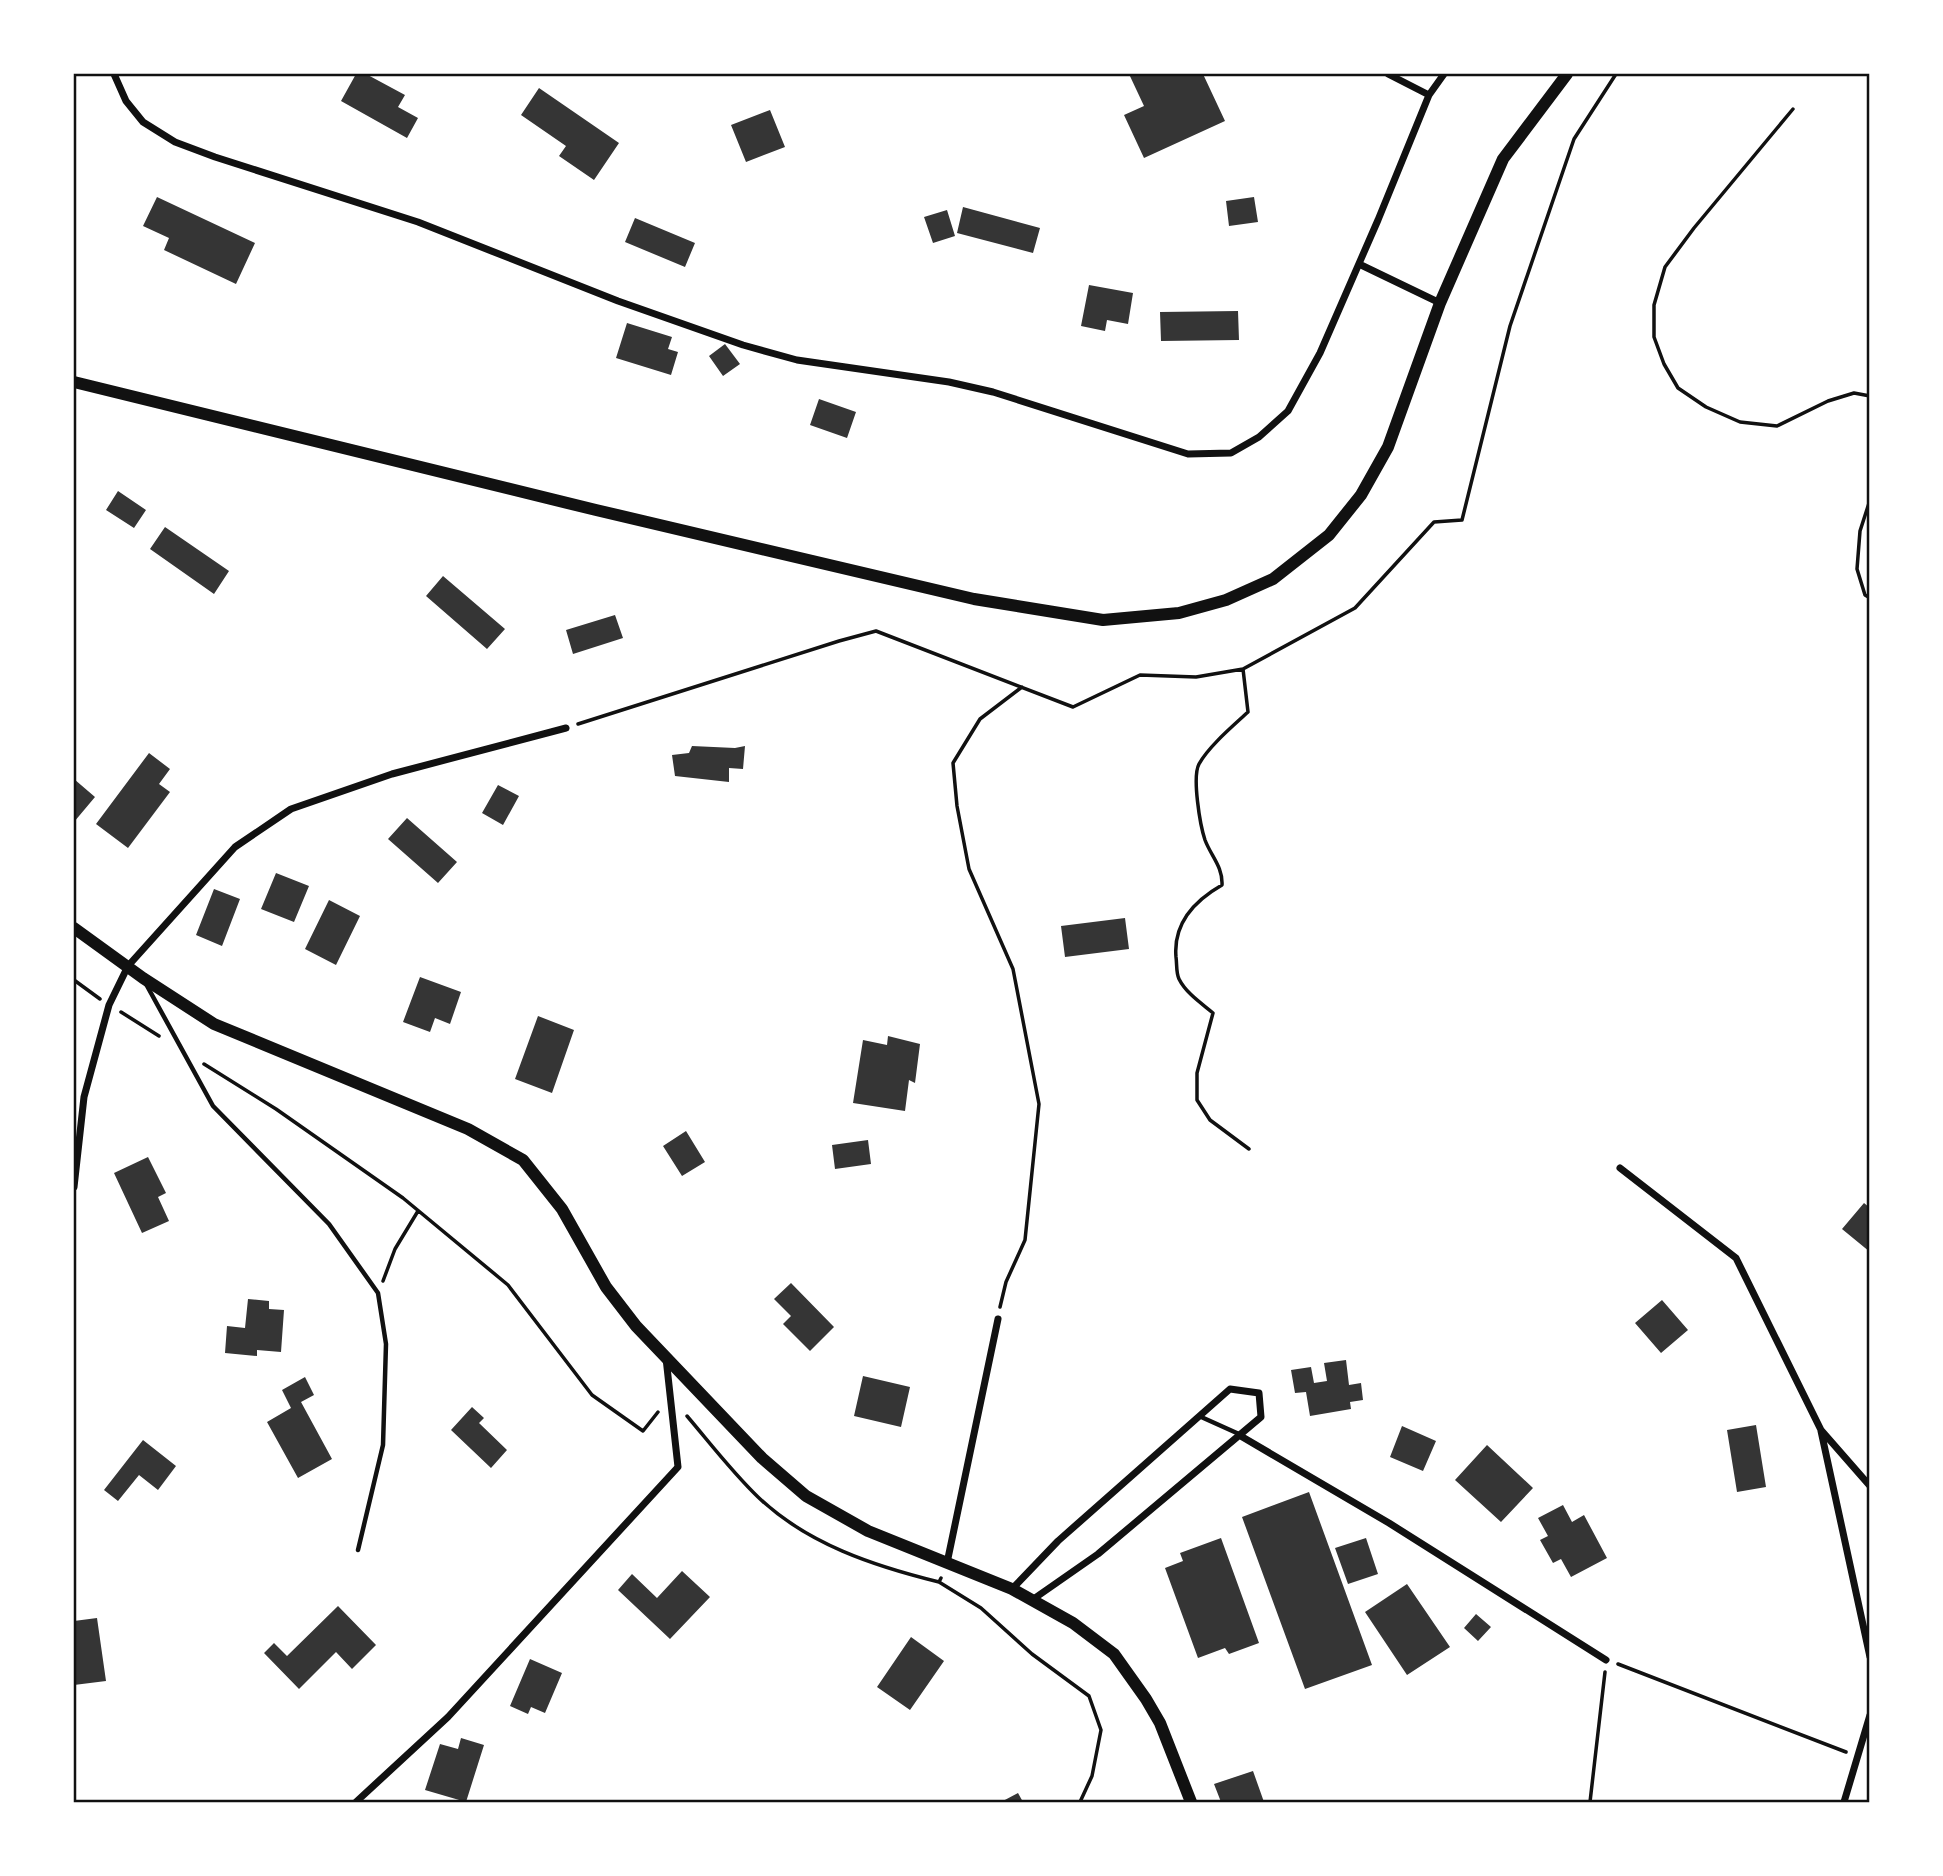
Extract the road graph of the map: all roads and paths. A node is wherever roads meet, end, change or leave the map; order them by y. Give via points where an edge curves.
1 (114, 74) edge
2 (1388, 74) edge
3 (1444, 74) edge
4 (1567, 74) edge
5 (1616, 74) edge
6 (1429, 94) junction
7 (1793, 109) dead end
8 (1359, 264) junction
9 (1440, 303) junction
10 (74, 382) edge
11 (1870, 396) edge
12 (1870, 500) edge
13 (1870, 598) edge
14 (1243, 669) junction
15 (1022, 687) junction
16 (566, 728) joint
17 (74, 928) edge
18 (128, 966) junction
19 (143, 978) junction
20 (74, 980) edge
21 (108, 1005) junction
22 (183, 1051) junction
23 (1249, 1149) dead end
24 (1620, 1168) dead end
25 (74, 1187) edge
26 (418, 1211) junction
27 (378, 1293) junction
28 (998, 1320) joint
29 (666, 1357) junction
30 (670, 1396) junction
31 (1199, 1415) junction
32 (1821, 1430) junction
33 (1239, 1434) junction
34 (1870, 1486) edge
35 (358, 1550) dead end
36 (947, 1563) junction
37 (939, 1582) junction
38 (1012, 1590) junction
39 (1032, 1600) junction
40 (1870, 1657) edge
41 (1606, 1660) junction
42 (1870, 1715) edge
43 (1857, 1756) junction
44 (356, 1802) edge
45 (1080, 1802) edge
46 (1191, 1802) edge
47 (1590, 1802) edge
48 (1844, 1802) edge

1 - 8 street via 126,101 143,122 175,142 418,222 618,301 797,360 993,392 1188,454 1231,453 1259,437 1288,411
2 - 6 street
3 - 6 street
4 - 9 main road via 1503,159
5 - 14 path via 1574,139 1510,326 1462,520 1434,522 1355,608
6 - 8 street
7 - 11 path via 1665,267 1654,305 1654,337 1678,388 1740,422 1777,426 1828,401 1854,393
8 - 9 street
9 - 10 main road via 1388,447 1361,495 1329,535 1273,579 1226,600 1179,613 1103,620 961,596
12 - 13 path via 1860,531 1857,569
14 - 15 path via 1196,677 1140,675 1073,707
14 - 23 path via 1248,712 1198,766 1197,795 1205,839 1223,874 1222,885 1201,897 1185,914 1175,944 1178,978 1213,1013 1197,1073 1197,1100 1210,1120
15 - 16 path via 876,631
15 - 28 path via 980,719 953,763 969,869 1013,969 1039,1104 1025,1240 1006,1282
16 - 18 street via 391,774 291,809 235,848
17 - 18 main road
18 - 19 main road
18 - 21 street
19 - 22 lane
19 - 29 main road via 214,1024 468,1129 523,1160 562,1209 606,1287
20 - 21 path
21 - 22 path
21 - 25 street via 84,1097
22 - 26 path via 276,1109
22 - 27 lane via 213,1106 328,1224
24 - 32 street via 1737,1258
26 - 27 path
26 - 30 path via 508,1286 592,1395 643,1431
27 - 35 lane via 386,1344 383,1445
28 - 36 street
29 - 30 street
29 - 36 main road via 762,1458 806,1496 868,1531
30 - 37 path via 758,1497 805,1534 890,1570
30 - 44 street via 678,1468 448,1717
31 - 33 lane
31 - 33 street via 1230,1389 1259,1393 1261,1417
31 - 38 street via 1058,1541
32 - 34 street
32 - 40 street
33 - 39 street via 1098,1554
33 - 41 street
36 - 37 path
36 - 38 main road
37 - 45 path via 981,1608 1089,1696 1101,1730 1092,1776
38 - 39 main road
39 - 46 main road via 1114,1654 1160,1723
41 - 43 path
41 - 47 path
42 - 43 street
43 - 48 street

